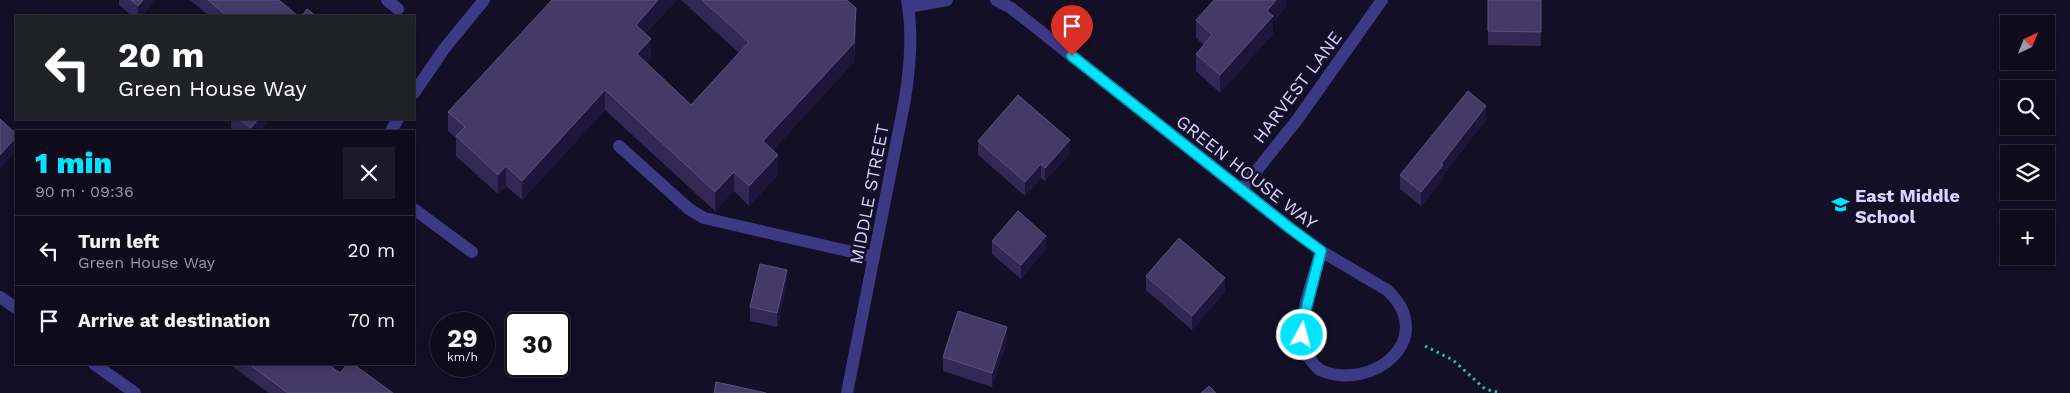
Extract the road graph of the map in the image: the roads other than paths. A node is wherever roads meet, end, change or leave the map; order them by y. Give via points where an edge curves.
1 (387, 0) edge
2 (484, 0) edge
3 (948, 0) edge
4 (996, 0) edge
5 (1379, 2) edge
6 (908, 4) edge
7 (1007, 4) edge
8 (398, 8) dead end
9 (415, 92) edge
10 (619, 146) dead end
11 (1241, 190) junction
12 (415, 210) edge
13 (1321, 251) junction
14 (472, 252) dead end
15 (874, 257) junction
16 (0, 297) edge
17 (15, 307) edge
18 (95, 365) edge
19 (135, 393) edge
20 (847, 393) edge

1 - 8 street
2 - 9 street
3 - 6 street
4 - 7 street, GREEN HOUSE WAY
5 - 11 street, HARVEST LANE via 1297,120
6 - 15 street, MIDDLE STREET via 909,74
7 - 11 street, GREEN HOUSE WAY
10 - 15 street via 689,209 704,218
11 - 13 street, GREEN HOUSE WAY
12 - 14 street
13 - 13 street, GREEN HOUSE WAY via 1387,290 1394,296 1405,318 1406,339 1402,351 1394,364 1374,379 1358,383 1331,378 1317,368 1307,354 1302,327
15 - 20 street, MIDDLE STREET
16 - 17 street
18 - 19 street

